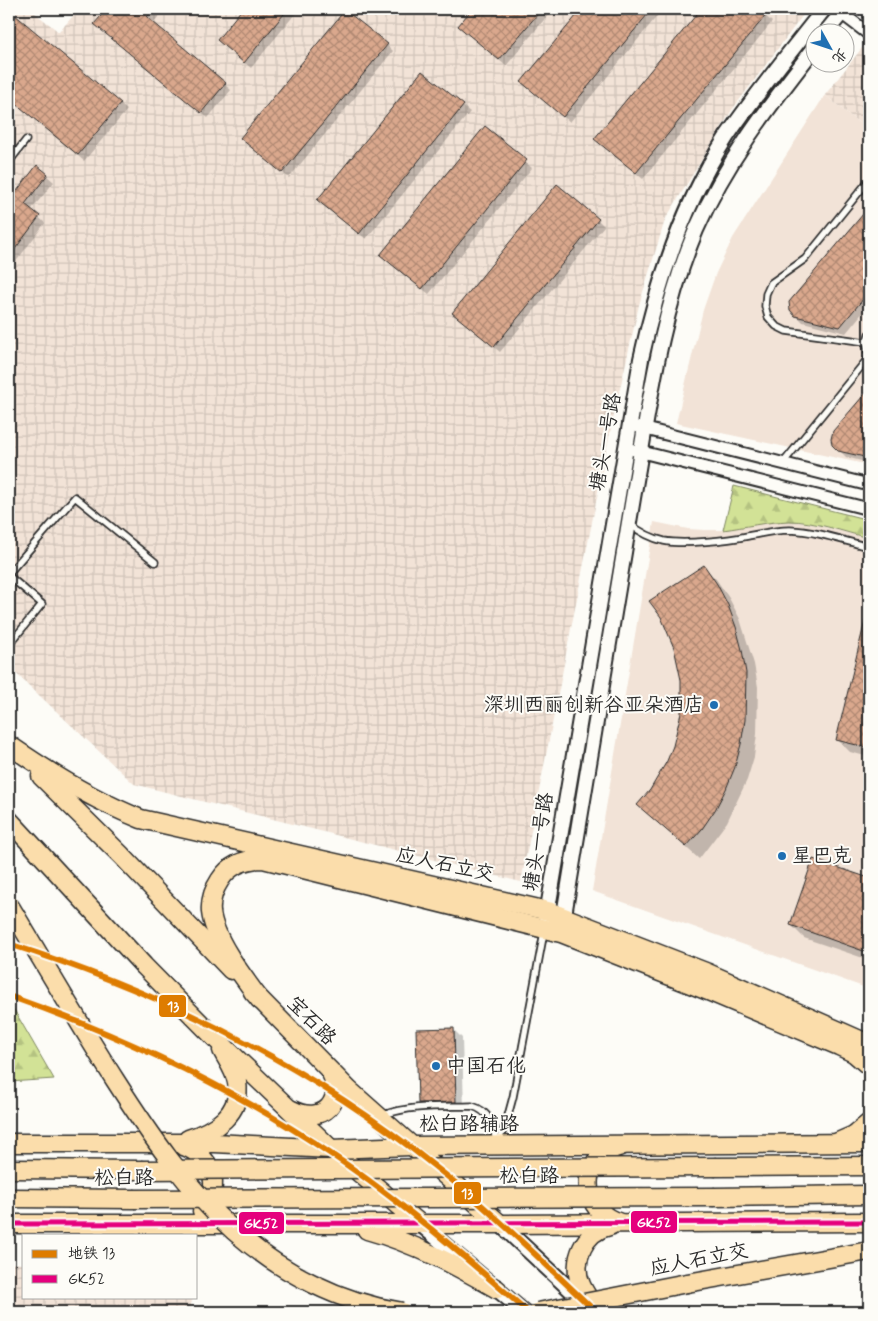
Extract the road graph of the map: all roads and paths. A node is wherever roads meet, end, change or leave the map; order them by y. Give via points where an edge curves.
1 (824, 9) edge
2 (841, 10) edge
3 (833, 22) edge
4 (869, 34) edge
5 (806, 59) edge
6 (26, 140) dead end
7 (9, 162) edge
8 (869, 180) edge
9 (869, 334) edge
10 (866, 342) junction
11 (869, 357) edge
12 (629, 425) junction
13 (645, 429) junction
14 (625, 448) junction
15 (641, 452) junction
16 (784, 463) junction
17 (869, 485) edge
18 (869, 509) edge
19 (629, 522) junction
20 (869, 547) edge
21 (155, 562) dead end
22 (9, 574) edge
23 (9, 645) edge
24 (9, 746) edge
25 (9, 820) edge
26 (9, 905) edge
27 (554, 922) junction
28 (260, 1000) junction
29 (214, 1037) junction
30 (869, 1044) edge
31 (869, 1066) edge
32 (330, 1070) junction
33 (289, 1108) junction
34 (378, 1117) junction
35 (869, 1123) edge
36 (9, 1143) edge
37 (176, 1143) junction
38 (869, 1143) edge
39 (835, 1144) junction
40 (496, 1145) junction
41 (624, 1145) junction
42 (411, 1146) junction
43 (331, 1149) junction
44 (869, 1166) edge
45 (9, 1169) edge
46 (869, 1195) edge
47 (9, 1198) edge
48 (869, 1222) edge
49 (419, 1223) junction
50 (623, 1223) junction
51 (9, 1224) edge
52 (172, 1224) junction
53 (347, 1224) junction
54 (500, 1224) junction
55 (869, 1251) edge
56 (497, 1289) junction
57 (402, 1312) edge
58 (524, 1312) edge
59 (538, 1312) edge
60 (596, 1312) edge

1 - 12 street, 塘头一号路 via 728,136 695,195 656,298
2 - 3 street
2 - 4 street
5 - 13 street, 塘头一号路 via 741,145 696,230 665,324
6 - 7 lane
8 - 10 lane via 805,259 771,283 765,306 772,322 786,331
9 - 10 lane
10 - 11 lane
11 - 16 lane
12 - 13 street
12 - 14 street, 塘头一号路
13 - 15 street, 塘头一号路
13 - 16 street
14 - 15 street
14 - 27 street, 塘头一号路
15 - 18 street
15 - 19 street, 塘头一号路
16 - 17 street
19 - 20 lane via 651,537 671,542 719,540 790,530
19 - 27 street, 塘头一号路
21 - 22 lane via 75,497
22 - 23 lane via 42,604
24 - 27 main road, 应人石立交 via 77,790 141,819
24 - 28 main road, 宝石路 via 98,832
25 - 29 main road
26 - 57 main road, bridge via 142,1122 213,1210 258,1250 319,1287 353,1300
27 - 28 main road via 273,860 247,861 222,876 211,900 211,912 222,941
27 - 30 main road, 应人石立交 via 708,973
27 - 31 main road via 839,1046
27 - 40 lane via 506,1123
28 - 32 main road, 宝石路
29 - 33 main road
29 - 37 main road via 237,1081 238,1096 234,1109 213,1128
32 - 33 main road via 335,1096 324,1111 308,1115
32 - 34 main road, 宝石路
33 - 43 main road
34 - 40 lane via 411,1108 472,1106 492,1121
34 - 42 main road, 宝石路
35 - 39 main road
36 - 37 main road, 松白路辅路
37 - 43 main road, 松白路辅路
37 - 52 main road via 200,1155 213,1178 208,1204 185,1222
38 - 39 main road, 松白路辅路
39 - 41 main road, 松白路辅路
40 - 41 main road, 松白路辅路
40 - 42 main road, 松白路辅路
41 - 50 main road via 601,1156 593,1166 588,1184 592,1202 600,1212 610,1220
42 - 43 main road, 松白路辅路
42 - 54 main road, 宝石路
43 - 49 main road
44 - 45 main road, 松白路, bridge
46 - 47 main road, 松白路, bridge
48 - 50 main road
49 - 53 main road
49 - 54 main road
49 - 56 street
50 - 54 main road
50 - 60 main road via 594,1232 584,1243 579,1256 581,1285
51 - 52 main road
52 - 53 main road
53 - 56 main road via 424,1249
54 - 60 street, 宝石路
55 - 59 main road, 应人石立交, bridge
56 - 58 street

